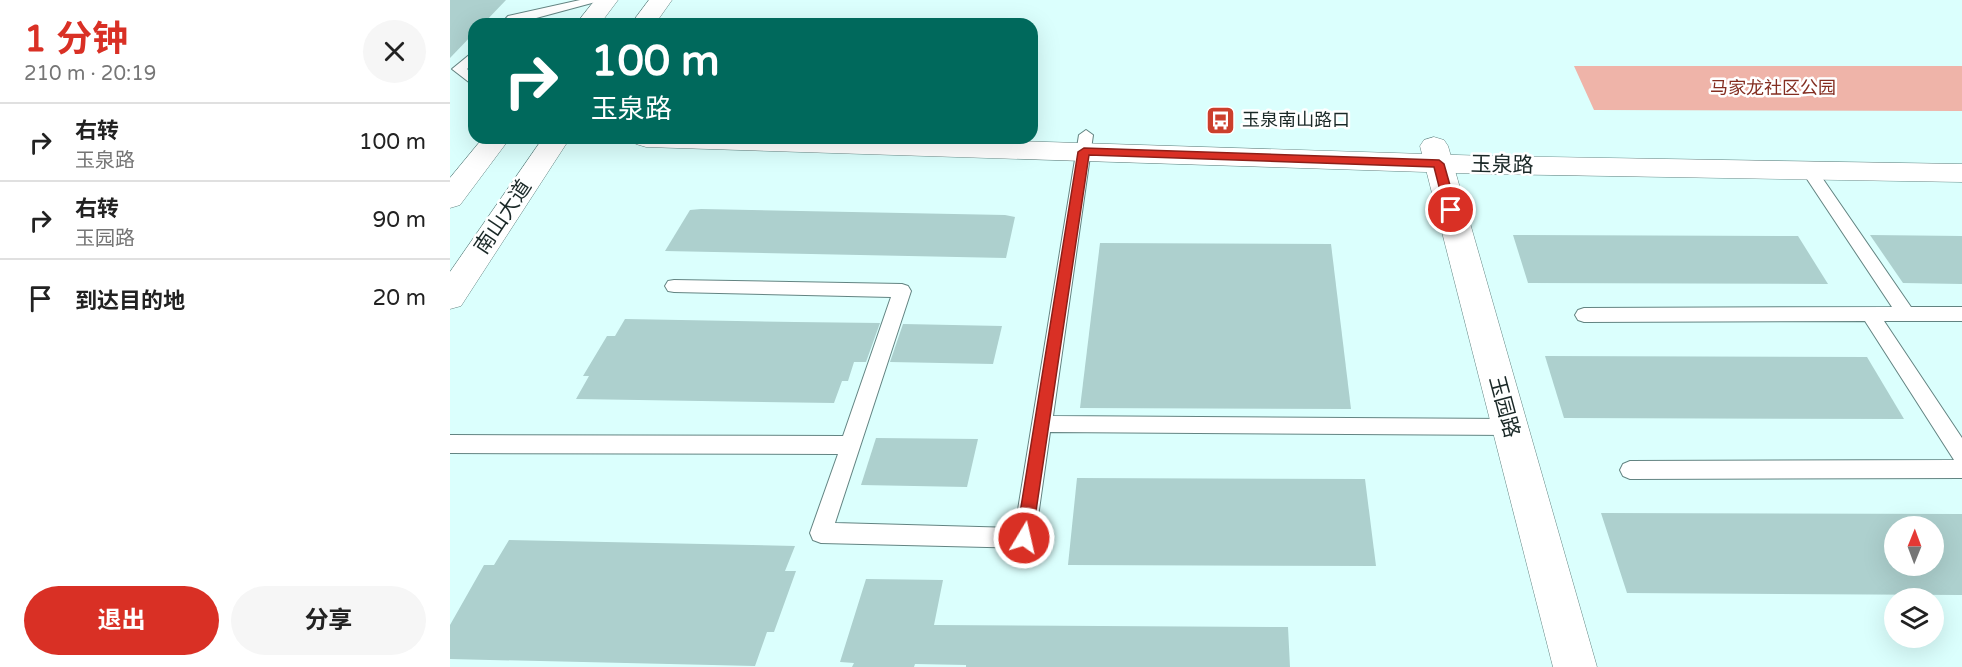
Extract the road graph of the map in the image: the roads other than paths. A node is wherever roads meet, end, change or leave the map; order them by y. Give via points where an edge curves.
1 (597, 0) edge
2 (607, 0) edge
3 (661, 0) edge
4 (516, 18) edge
5 (593, 18) edge
6 (648, 18) edge
7 (468, 61) edge
8 (468, 77) edge
9 (1038, 134) edge
10 (1038, 142) edge
11 (1085, 143) junction
12 (492, 144) edge
13 (553, 144) edge
14 (1962, 152) edge
15 (1436, 155) junction
16 (1809, 170) junction
17 (1962, 173) edge
18 (450, 198) edge
19 (674, 286) dead end
20 (450, 297) edge
21 (1870, 314) junction
22 (1906, 314) junction
23 (1962, 314) edge
24 (1584, 315) dead end
25 (1042, 424) junction
26 (1509, 427) junction
27 (450, 444) edge
28 (851, 445) junction
29 (1962, 455) edge
30 (1962, 469) edge
31 (1630, 470) dead end
32 (1575, 667) edge

1 - 4 lane
2 - 5 street
3 - 6 street
7 - 8 lane via 459,69
9 - 11 street, 玉泉路
10 - 11 street, 玉泉路
11 - 15 street, 玉泉路
11 - 25 lane
12 - 18 street
13 - 20 street, 南山大道
14 - 15 street, 玉泉路
15 - 16 street, 玉泉路
15 - 26 street, 玉园路
16 - 17 street, 玉泉路
16 - 22 lane
19 - 28 lane via 902,291
21 - 22 lane
21 - 24 lane
21 - 29 lane
22 - 23 lane
25 - 26 lane
25 - 28 lane via 1024,538 821,532
26 - 32 street, 玉园路
27 - 28 lane
30 - 31 lane

